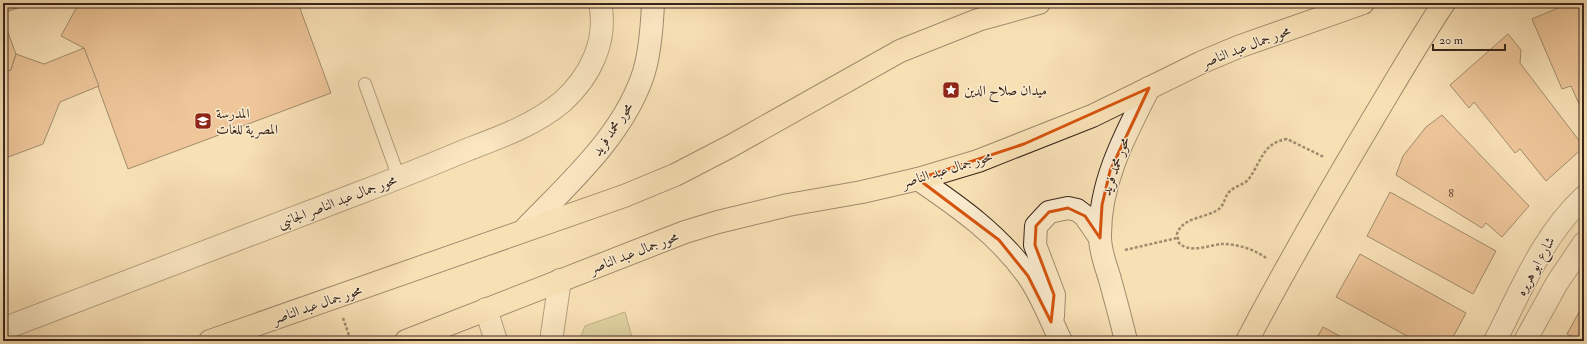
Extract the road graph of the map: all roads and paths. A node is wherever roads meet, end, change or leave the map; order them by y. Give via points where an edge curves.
1 (600, 3) edge
2 (652, 3) edge
3 (1039, 3) edge
4 (1363, 3) edge
5 (1444, 3) edge
6 (365, 84) dead end
7 (1149, 88) junction
8 (1344, 167) junction
9 (399, 178) junction
10 (918, 179) junction
11 (1584, 197) edge
12 (523, 231) junction
13 (1177, 238) junction
14 (1584, 243) edge
15 (1102, 247) junction
16 (1283, 274) junction
17 (560, 280) junction
18 (486, 308) junction
19 (3, 329) edge
20 (1056, 332) edge
21 (210, 341) edge
22 (406, 341) edge
23 (496, 341) edge
24 (551, 341) edge
25 (1126, 341) edge
26 (1247, 341) edge
27 (1495, 341) edge
28 (1525, 341) edge

1 - 9 street, محور جمال عبد الناصر الجانبى via 602,30 591,67 580,84 561,102 539,118 509,133
2 - 12 street, محور محمد فريد via 650,44 643,78 630,105 610,136 581,171
3 - 12 main road, محور جمال عبد الناصر via 978,20 900,51 675,175 624,196
4 - 7 main road, محور جمال عبد الناصر via 1238,47
5 - 8 main road
6 - 9 lane
7 - 10 main road, محور جمال عبد الناصر via 1092,116 1024,144
7 - 15 street, محور محمد فريد via 1110,171 1102,205
8 - 13 path via 1287,139 1279,140 1266,150 1247,180 1229,192 1221,207 1182,225
8 - 16 main road
9 - 19 street, محور جمال عبد الناصر الجانبى
10 - 17 main road, محور جمال عبد الناصر via 718,222
10 - 20 street via 999,240 1028,276
11 - 27 street, شارع ابو هريره via 1556,227 1544,246
12 - 21 main road, محور جمال عبد الناصر
13 - 15 path
13 - 16 path via 1188,248 1221,244 1251,249 1274,264
14 - 28 street, شارع ابو هريره via 1556,283
15 - 20 street via 1085,216 1077,210 1068,208 1049,212 1036,226 1035,245 1054,294
15 - 25 street, محور محمد فريد
16 - 26 main road
17 - 18 main road, محور جمال عبد الناصر
17 - 24 street
18 - 22 main road, محور جمال عبد الناصر
18 - 23 street

